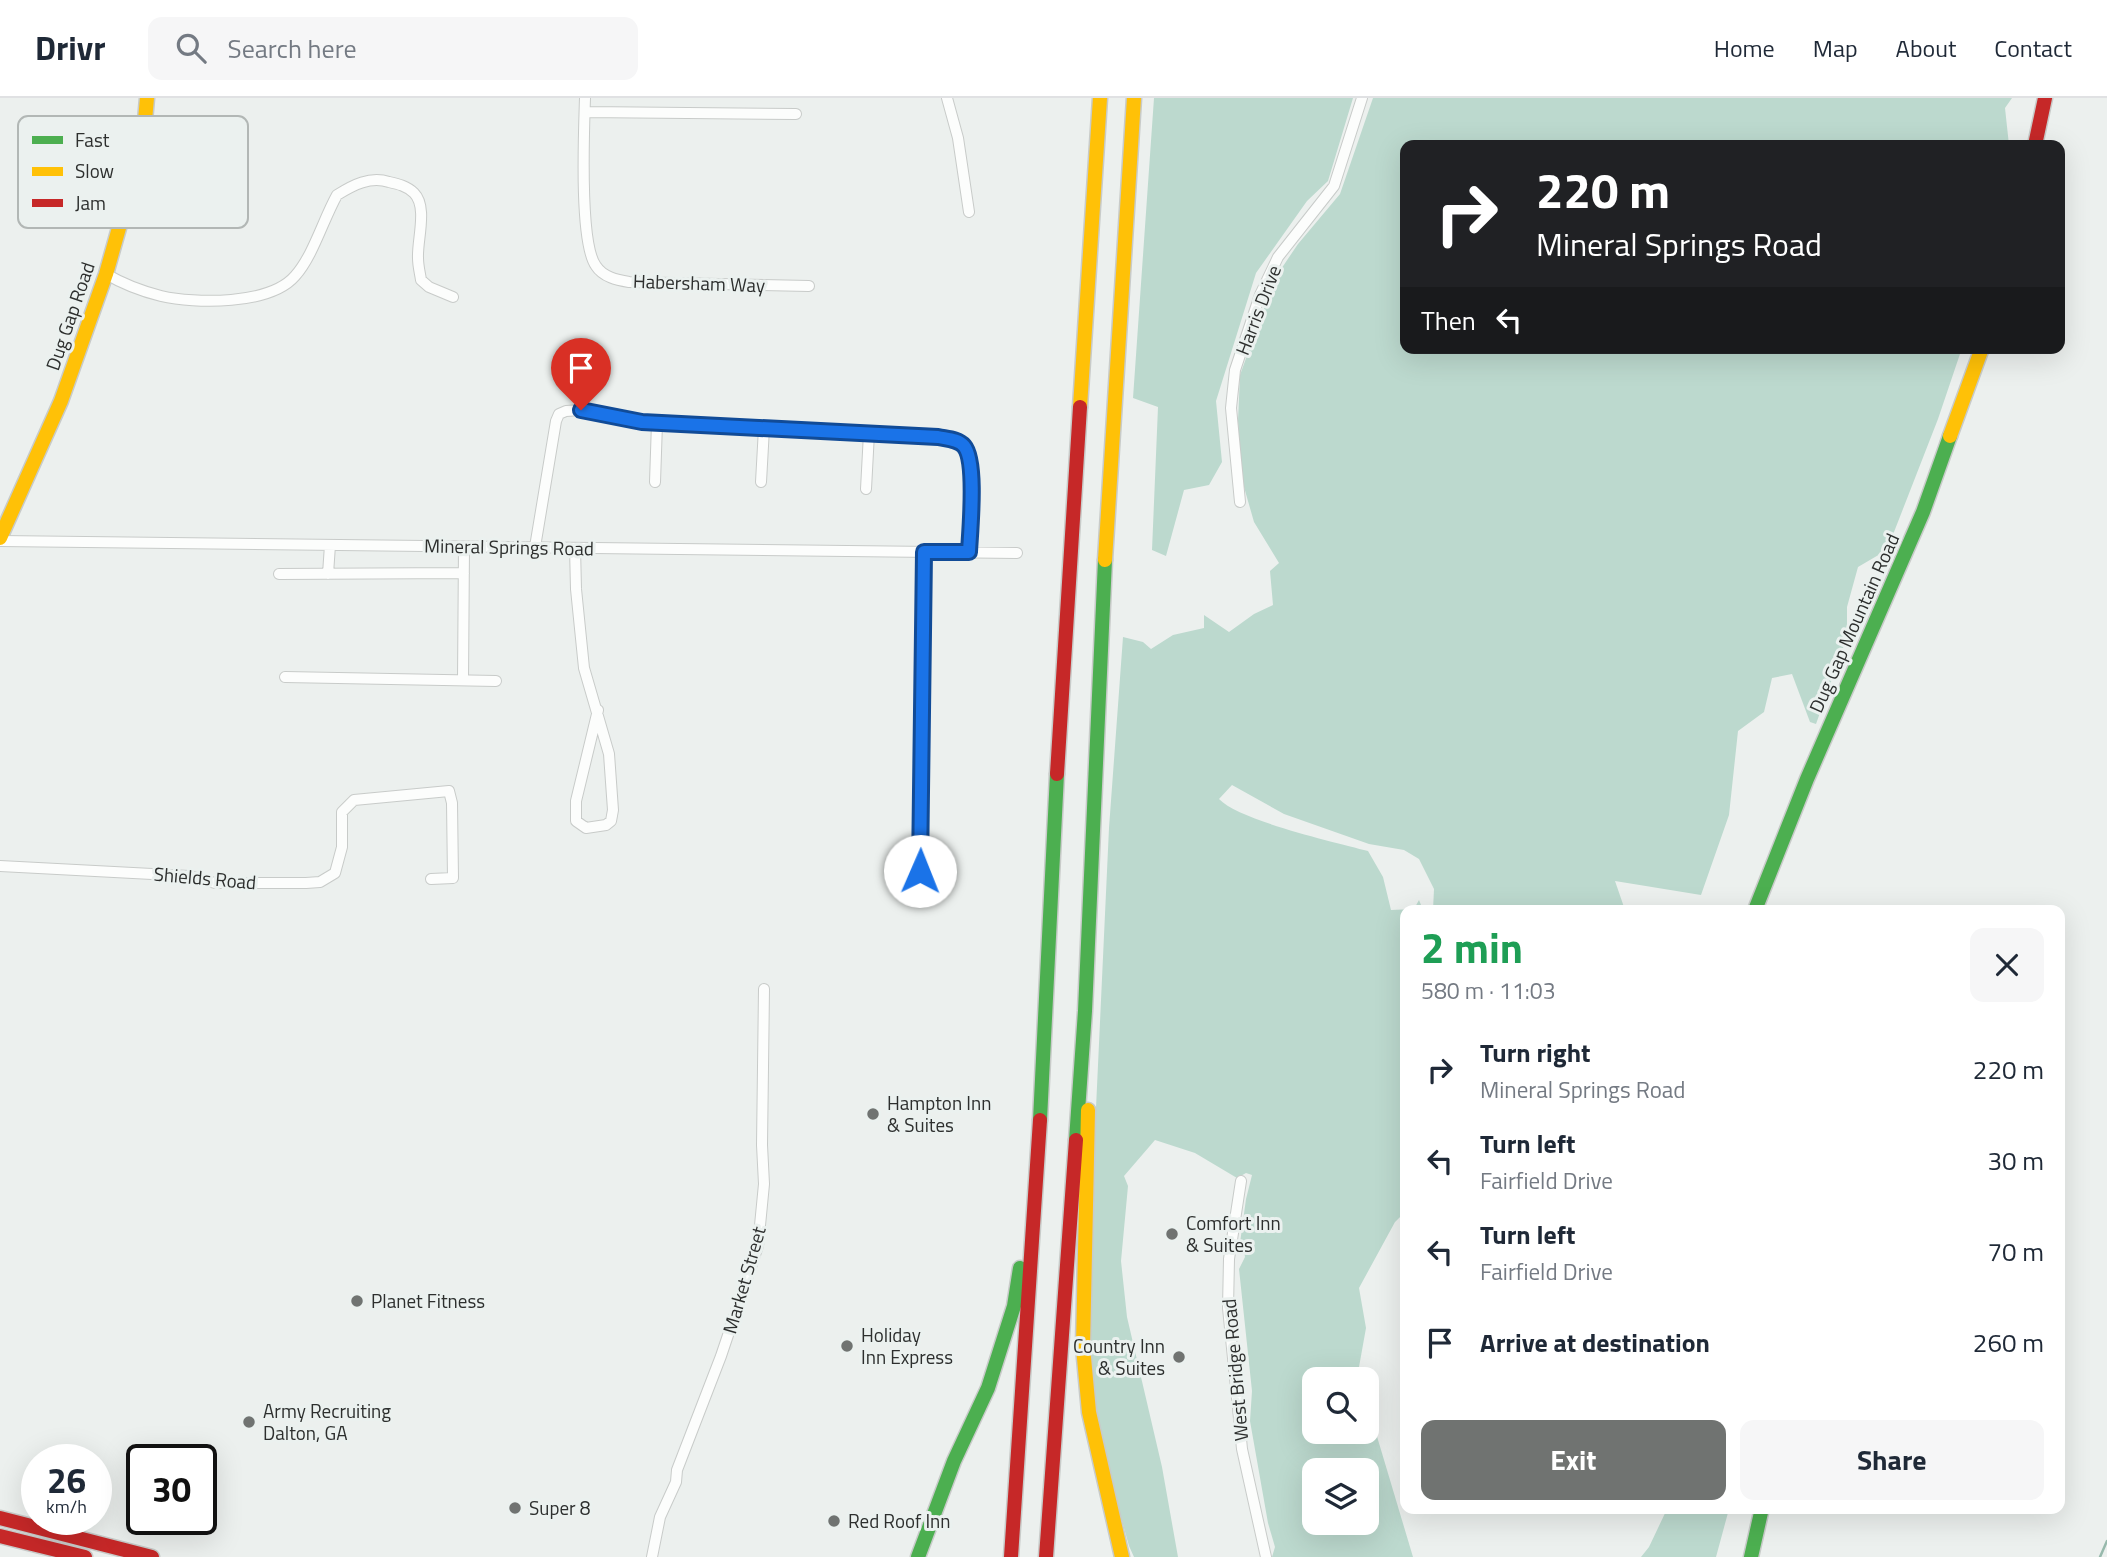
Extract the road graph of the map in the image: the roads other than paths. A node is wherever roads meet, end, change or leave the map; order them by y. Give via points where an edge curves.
1 (147, 98) edge
2 (585, 98) edge
3 (947, 98) edge
4 (1100, 98) edge
5 (1134, 98) edge
6 (1362, 98) edge
7 (2045, 98) edge
8 (585, 112) junction
9 (796, 114) dead end
10 (145, 116) edge
11 (2036, 140) edge
12 (968, 212) dead end
13 (119, 228) edge
14 (106, 274) junction
15 (809, 286) dead end
16 (453, 298) dead end
17 (1980, 354) edge
18 (657, 423) junction
19 (764, 428) junction
20 (869, 433) junction
21 (655, 482) dead end
22 (761, 482) dead end
23 (866, 489) dead end
24 (1240, 502) dead end
25 (0, 540) edge
26 (330, 545) junction
27 (464, 547) junction
28 (535, 548) junction
29 (575, 548) junction
30 (924, 552) junction
31 (969, 552) junction
32 (1017, 553) dead end
33 (464, 573) junction
34 (279, 574) dead end
35 (328, 574) junction
36 (285, 677) dead end
37 (463, 680) junction
38 (496, 681) dead end
39 (598, 710) junction
40 (0, 866) edge
41 (920, 871) dead end
42 (431, 879) dead end
43 (1757, 905) edge
44 (764, 989) dead end
45 (1085, 1011) junction
46 (1241, 1181) dead end
47 (1032, 1235) junction
48 (1761, 1514) edge
49 (0, 1518) edge
50 (0, 1536) edge
51 (85, 1557) edge
52 (152, 1557) edge
53 (652, 1557) edge
54 (918, 1557) edge
55 (1011, 1557) edge
56 (1046, 1557) edge
57 (1122, 1557) edge
58 (1266, 1557) edge
59 (1751, 1557) edge

1 - 10 main road, Dug Gap Road
2 - 8 street, Habersham Way
3 - 12 street via 958,138
4 - 47 main road
5 - 45 main road via 1101,616
6 - 24 street, Harris Drive via 1335,186 1278,257 1235,370 1231,408
7 - 11 main road
8 - 9 street
8 - 15 street, Habersham Way via 585,234 597,269 612,279 629,282
13 - 14 main road, Dug Gap Road
14 - 16 street via 126,286 185,300 249,298 275,291 295,277 337,195 365,181 382,180 405,186 416,195 421,211 421,281
14 - 25 main road, Dug Gap Road via 61,401
17 - 43 main road, Dug Gap Mountain Road via 1923,512
18 - 19 street
18 - 21 street
18 - 28 street via 581,410 559,414
19 - 20 street
19 - 22 street
20 - 23 street
20 - 31 street via 938,437 958,441 966,448 972,470
25 - 26 street, Mineral Springs Road
26 - 27 street, Mineral Springs Road
26 - 35 street
27 - 28 street, Mineral Springs Road
27 - 33 street
28 - 29 street, Mineral Springs Road
29 - 30 street, Mineral Springs Road
29 - 39 street via 584,668
30 - 31 street, Mineral Springs Road
30 - 41 street
31 - 32 street, Mineral Springs Road
33 - 35 street
33 - 37 street
34 - 35 street
36 - 37 street
37 - 38 street
39 - 39 street via 609,754 613,810 606,825 586,828 576,821 575,813
40 - 42 street, Shields Road via 190,876 215,883 320,882 335,873 342,847 342,812 354,800 449,791 453,878
44 - 53 street, Market Street via 764,1184 758,1246 660,1517
45 - 56 main road
45 - 57 main road via 1089,1133 1083,1347 1089,1412
46 - 58 street, West Bridge Road via 1229,1259 1228,1308 1242,1449
47 - 54 main road via 988,1388
47 - 55 main road
48 - 59 main road
49 - 52 main road
50 - 51 main road

